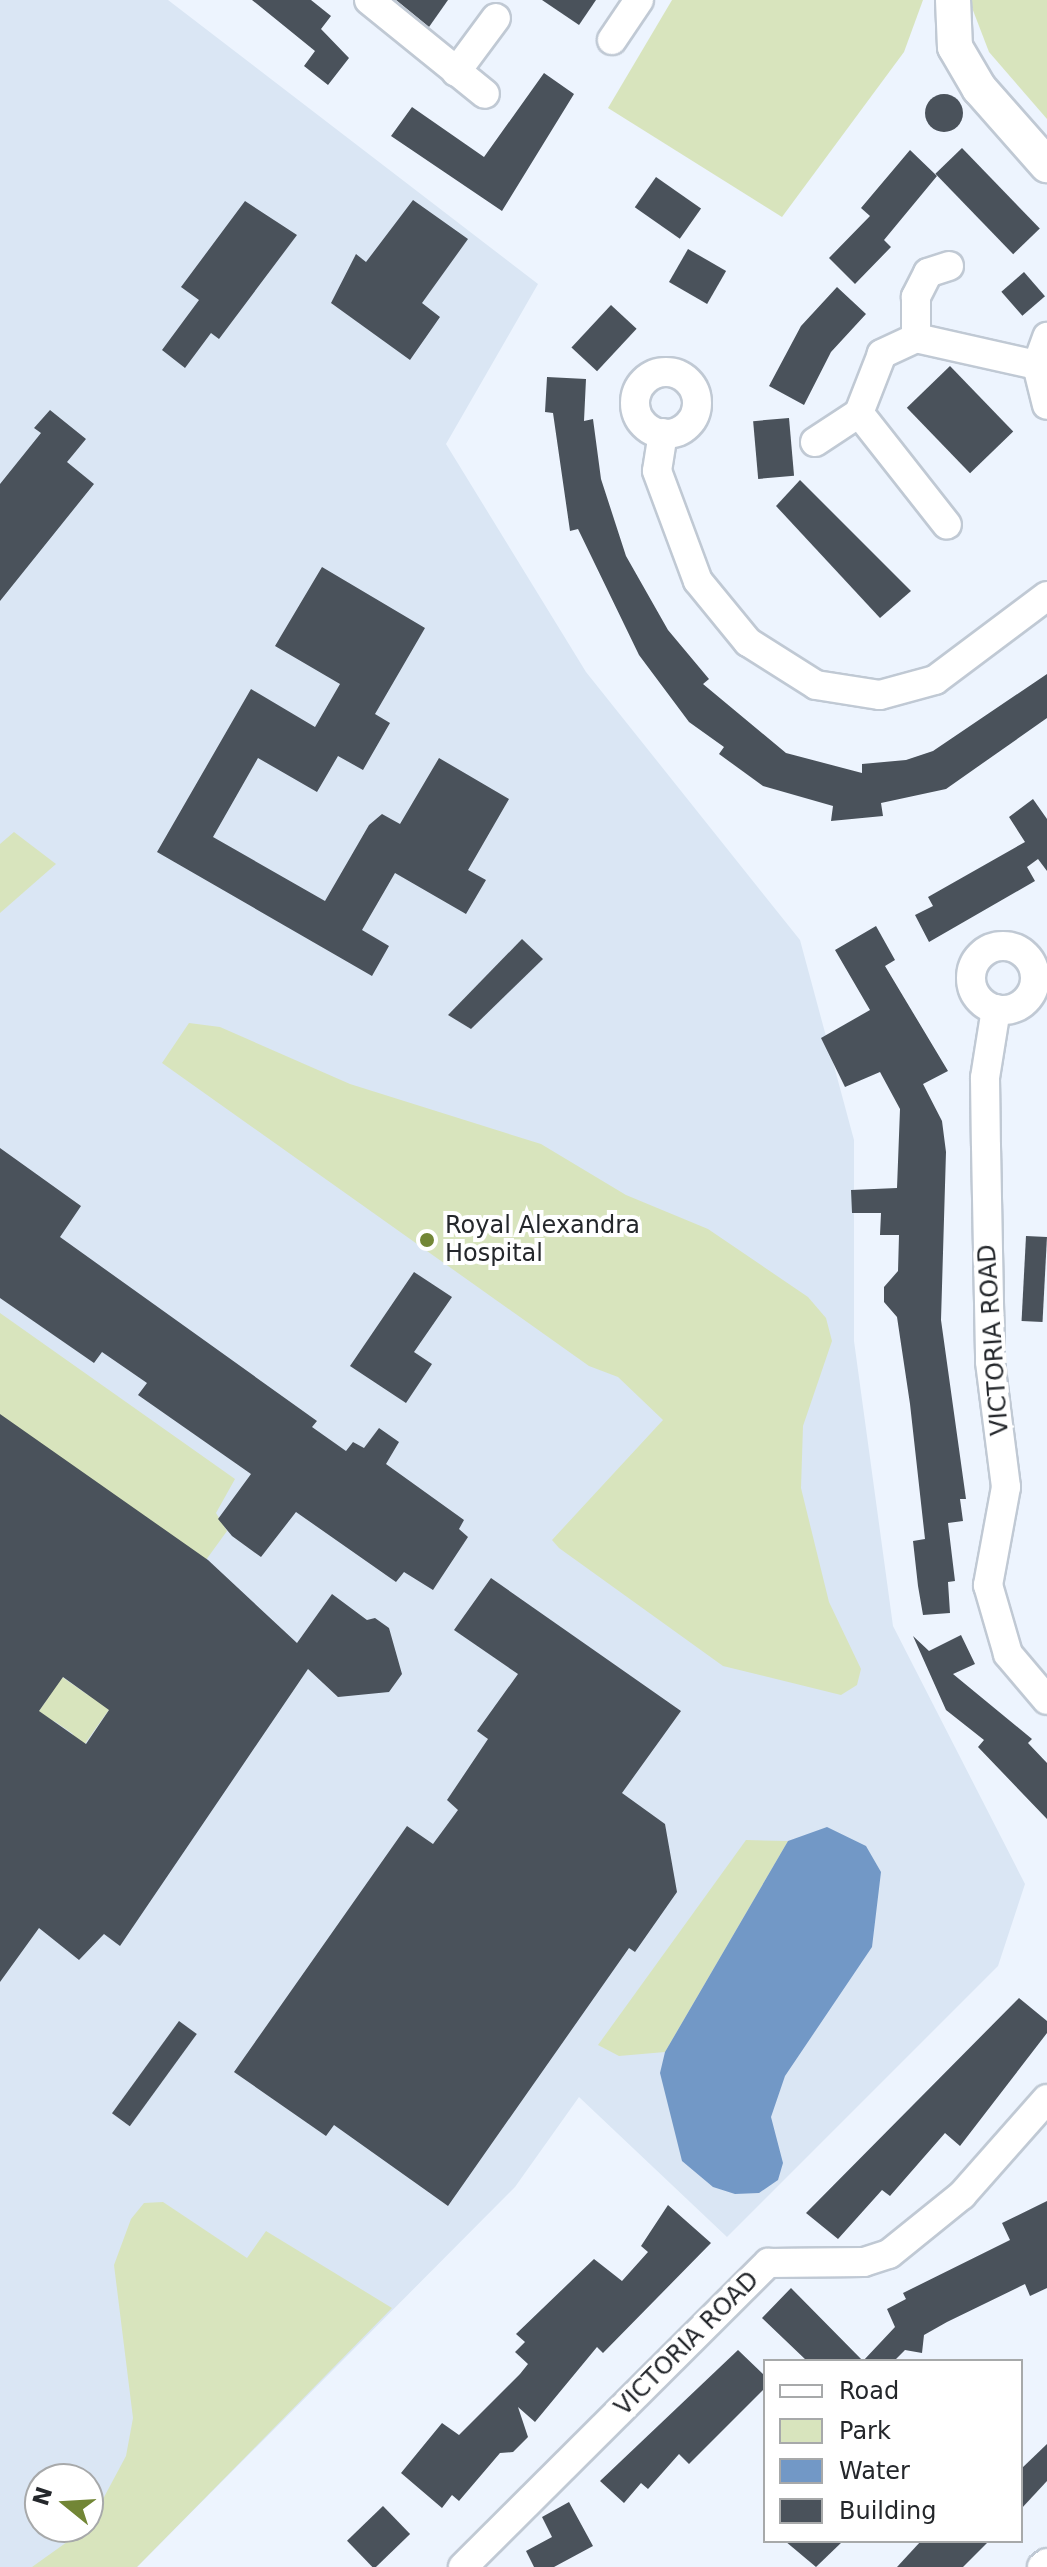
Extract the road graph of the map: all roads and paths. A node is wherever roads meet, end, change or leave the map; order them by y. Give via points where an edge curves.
1 (369, 0) edge
2 (639, 0) edge
3 (953, 0) edge
4 (496, 18) dead end
5 (612, 40) dead end
6 (456, 72) junction
7 (485, 94) dead end
8 (1047, 165) edge
9 (949, 266) dead end
10 (1047, 337) edge
11 (916, 338) junction
12 (1037, 365) junction
13 (1047, 405) edge
14 (859, 413) junction
15 (663, 433) dead end
16 (815, 442) dead end
17 (947, 525) dead end
18 (1047, 596) edge
19 (996, 1009) dead end
20 (1047, 1700) edge
21 (1047, 2099) edge
22 (1047, 2563) edge
23 (463, 2567) edge
24 (1042, 2567) edge

1 - 6 street
2 - 5 street
3 - 8 street via 963,61
4 - 6 street
6 - 7 street
9 - 11 street via 928,273 916,297
10 - 12 street
11 - 12 street
11 - 14 street via 882,354
12 - 13 street
14 - 16 street
14 - 17 street
15 - 18 street via 657,471 698,581 748,642 816,685 880,695 935,680
19 - 20 street, VICTORIA ROAD via 985,1078 986,1177 990,1362 1006,1487 988,1585 1008,1654
21 - 23 street, VICTORIA ROAD via 962,2195 889,2254 864,2262 768,2263
22 - 24 street

